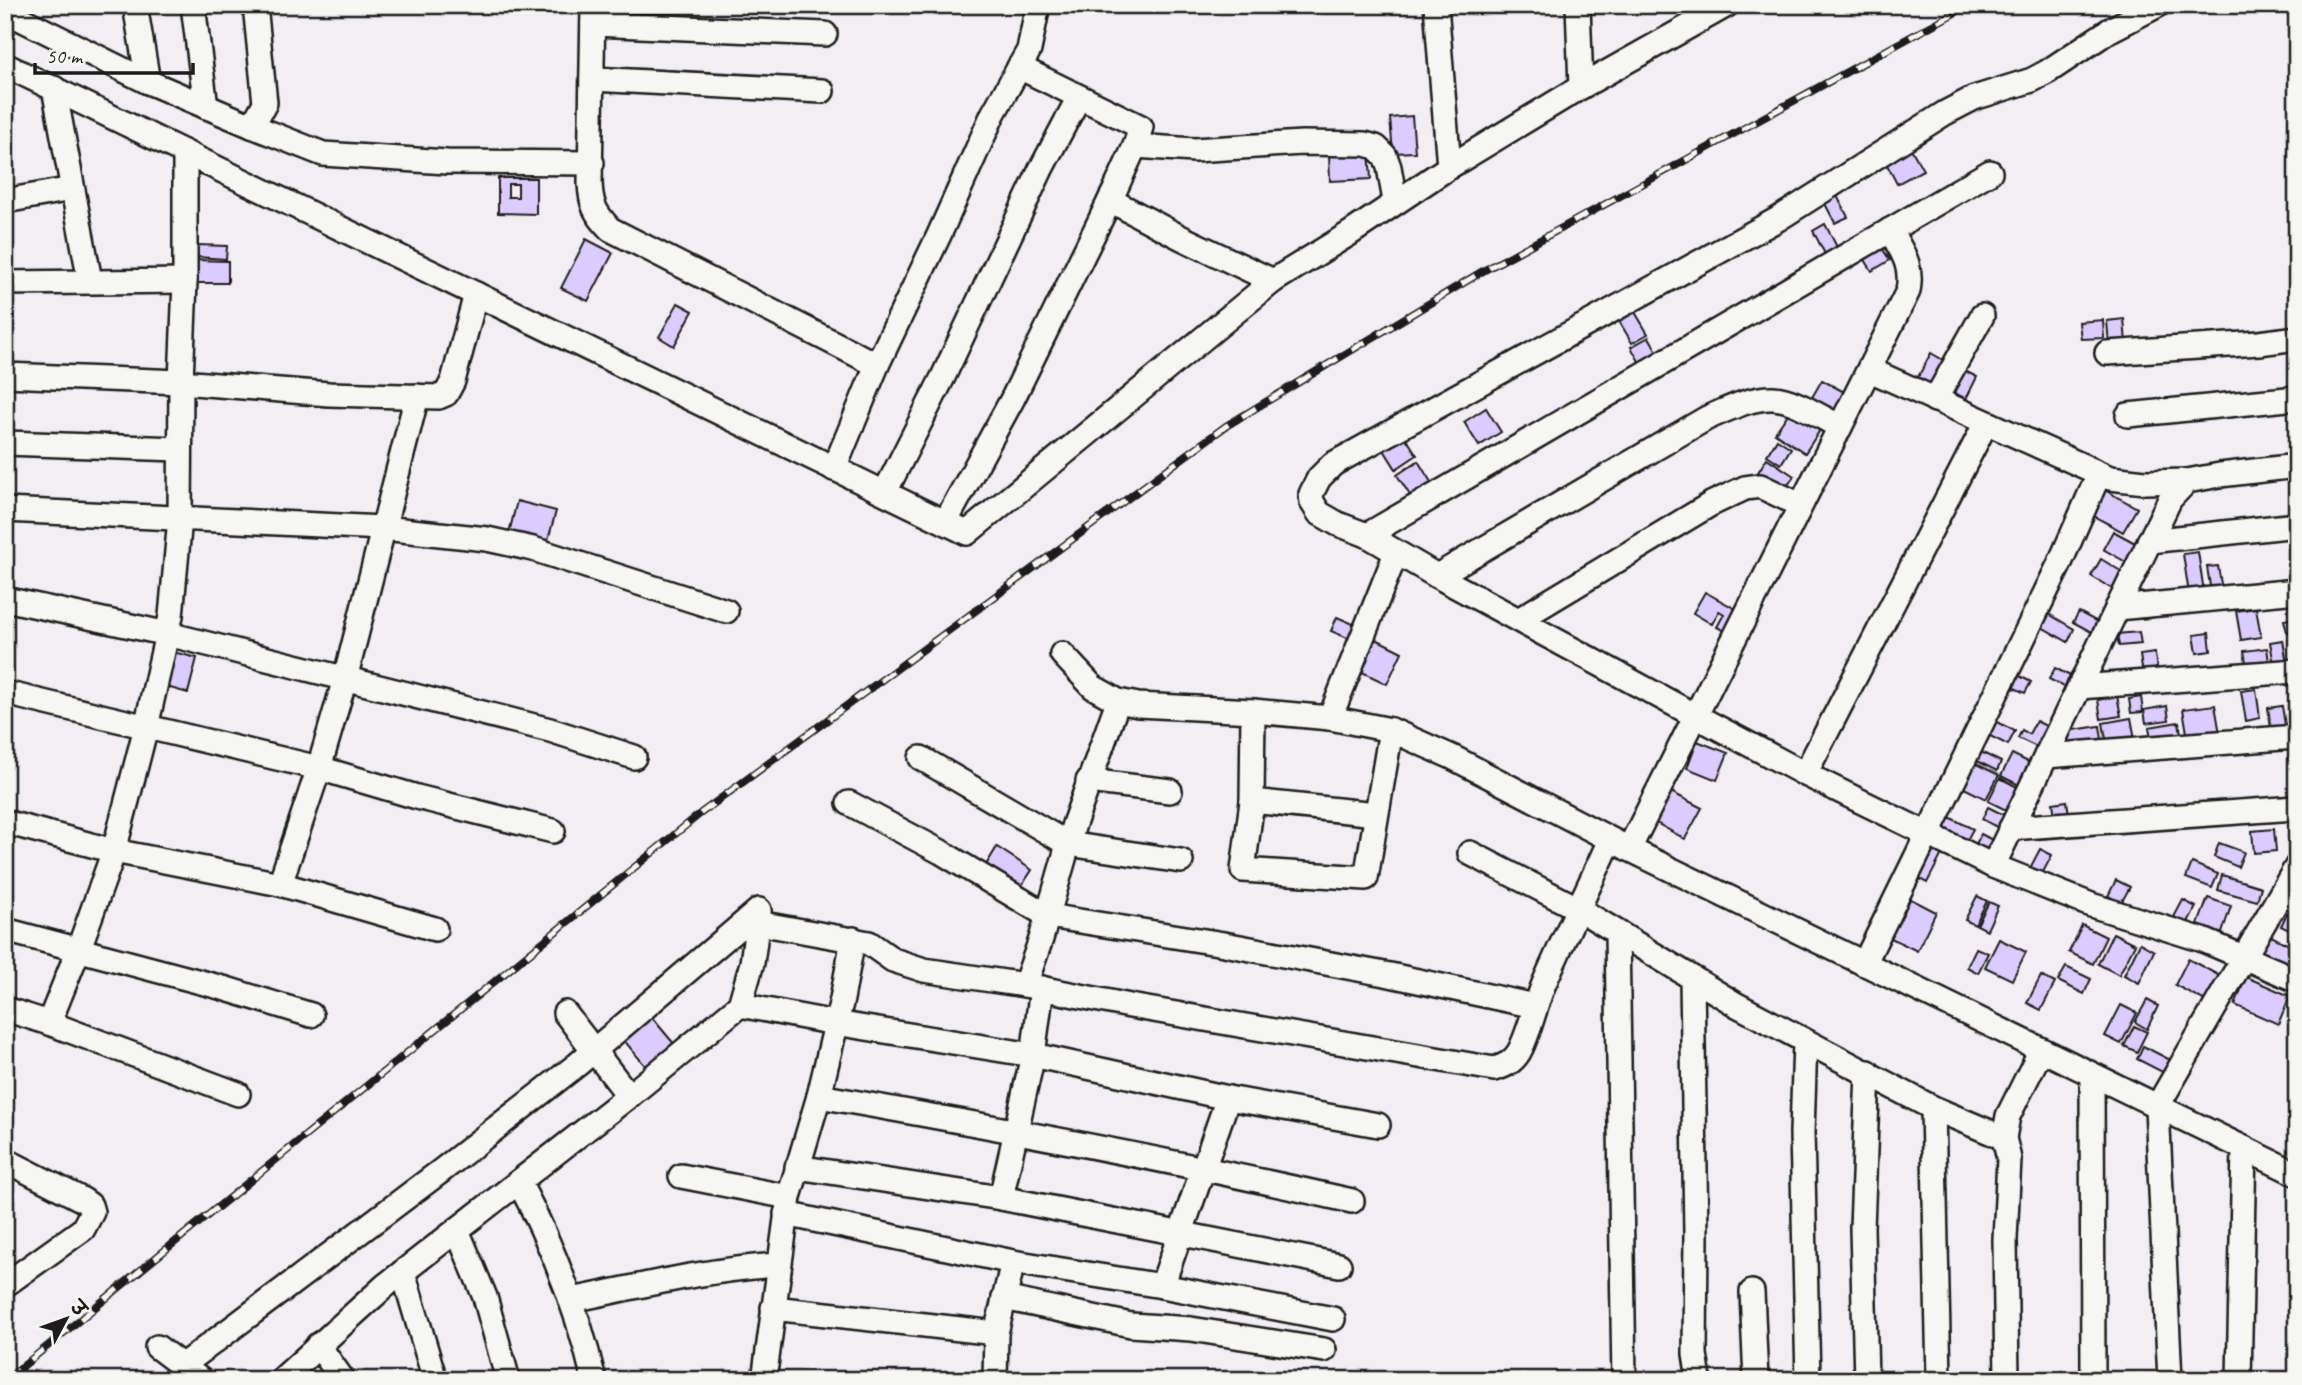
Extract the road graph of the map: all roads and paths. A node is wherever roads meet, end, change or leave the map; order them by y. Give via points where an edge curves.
1 (135, 5) edge
2 (193, 5) edge
3 (255, 5) edge
4 (1038, 5) edge
5 (1436, 5) edge
6 (1578, 5) edge
7 (1727, 5) edge
8 (2158, 5) edge
9 (5, 11) edge
10 (1691, 14) edge
11 (593, 15) edge
12 (825, 34) dead end
13 (5, 65) edge
14 (1020, 67) junction
15 (592, 79) junction
16 (148, 82) junction
17 (1581, 87) junction
18 (54, 88) junction
19 (822, 91) dead end
20 (1079, 96) junction
21 (206, 107) junction
22 (252, 127) junction
23 (1135, 146) junction
24 (185, 153) junction
25 (592, 163) junction
26 (1449, 167) junction
27 (1990, 172) dead end
28 (72, 189) junction
29 (1110, 200) junction
30 (5, 201) edge
31 (1395, 201) junction
32 (1890, 230) junction
33 (90, 281) junction
34 (186, 281) junction
35 (1273, 281) junction
36 (5, 283) edge
37 (476, 294) junction
38 (1982, 316) dead end
39 (2297, 338) edge
40 (2107, 353) dead end
41 (877, 365) junction
42 (1870, 370) junction
43 (5, 375) edge
44 (181, 383) junction
45 (417, 396) junction
46 (2297, 398) edge
47 (1936, 400) junction
48 (2128, 415) dead end
49 (1986, 423) junction
50 (1840, 427) junction
51 (5, 443) edge
52 (179, 449) junction
53 (2297, 466) edge
54 (835, 469) junction
55 (2099, 474) junction
56 (2187, 481) junction
57 (885, 492) junction
58 (1800, 505) junction
59 (5, 510) edge
60 (180, 518) junction
61 (946, 522) junction
62 (2297, 525) edge
63 (383, 528) junction
64 (1367, 536) junction
65 (2150, 541) junction
66 (1396, 552) junction
67 (1437, 576) junction
68 (2297, 591) edge
69 (5, 598) edge
70 (2117, 608) junction
71 (726, 611) dead end
72 (1520, 619) junction
73 (168, 634) junction
74 (1062, 654) dead end
75 (2297, 671) edge
76 (345, 679) junction
77 (2079, 687) junction
78 (5, 693) edge
79 (1118, 701) junction
80 (1253, 711) junction
81 (1694, 715) junction
82 (1330, 718) junction
83 (146, 727) junction
84 (1391, 730) junction
85 (2297, 737) edge
86 (2046, 756) junction
87 (634, 757) dead end
88 (921, 758) dead end
89 (319, 768) junction
90 (1805, 774) junction
91 (1088, 781) junction
92 (1170, 791) dead end
93 (1252, 801) junction
94 (849, 803) dead end
95 (2297, 807) edge
96 (1376, 814) junction
97 (5, 822) edge
98 (2011, 828) junction
99 (553, 831) dead end
100 (1929, 833) junction
101 (1068, 844) junction
102 (1619, 845) junction
103 (114, 850) junction
104 (1470, 853) dead end
105 (1181, 860) dead end
106 (1993, 866) junction
107 (2297, 866) edge
108 (280, 884) junction
109 (1578, 909) junction
110 (1048, 916) junction
111 (758, 923) junction
112 (435, 929) dead end
113 (5, 930) edge
114 (1617, 933) junction
115 (853, 939) junction
116 (79, 948) junction
117 (2244, 957) junction
118 (1864, 964) junction
119 (1692, 979) junction
120 (2297, 980) edge
121 (1034, 987) junction
122 (740, 1005) junction
123 (1535, 1006) junction
124 (5, 1009) edge
125 (565, 1013) dead end
126 (311, 1015) dead end
127 (49, 1023) junction
128 (835, 1023) junction
129 (1805, 1041) junction
130 (2041, 1050) junction
131 (594, 1051) junction
132 (1033, 1055) junction
133 (1868, 1072) junction
134 (2092, 1074) junction
135 (238, 1094) dead end
136 (629, 1096) junction
137 (819, 1096) junction
138 (1228, 1098) junction
139 (2157, 1107) junction
140 (1933, 1108) junction
141 (1378, 1125) dead end
142 (1017, 1131) junction
143 (2004, 1138) junction
144 (2244, 1148) junction
145 (5, 1160) edge
146 (797, 1167) junction
147 (1203, 1168) junction
148 (2297, 1174) edge
149 (681, 1176) dead end
150 (519, 1182) junction
151 (1001, 1198) junction
152 (1352, 1200) dead end
153 (787, 1205) junction
154 (457, 1230) junction
155 (1181, 1233) junction
156 (1013, 1262) junction
157 (779, 1265) junction
158 (1339, 1265) dead end
159 (403, 1272) junction
160 (5, 1285) edge
161 (1162, 1286) junction
162 (1752, 1292) dead end
163 (1004, 1298) junction
164 (572, 1300) junction
165 (773, 1308) junction
166 (1333, 1319) dead end
167 (996, 1333) junction
168 (318, 1345) junction
169 (157, 1347) dead end
170 (1324, 1350) dead end
171 (192, 1372) edge
172 (281, 1380) edge
173 (343, 1380) edge
174 (435, 1380) edge
175 (508, 1380) edge
176 (594, 1380) edge
177 (764, 1380) edge
178 (995, 1380) edge
179 (1624, 1380) edge
180 (1699, 1380) edge
181 (1756, 1380) edge
182 (1808, 1380) edge
183 (1866, 1380) edge
184 (1938, 1380) edge
185 (2007, 1380) edge
186 (2093, 1380) edge
187 (2170, 1380) edge
188 (2239, 1380) edge

1 - 16 street
2 - 21 street
3 - 22 street via 265,103
4 - 14 street via 1029,50
5 - 26 street
6 - 17 street
7 - 10 street
8 - 64 street via 2039,76 1945,113 1778,219 1334,464 1319,478 1312,502 1319,513
9 - 16 street
10 - 17 street
11 - 12 street
11 - 15 street
13 - 18 street
14 - 20 street
14 - 41 street via 993,114
15 - 19 street
15 - 25 street
16 - 21 street
17 - 26 street
18 - 24 street
18 - 28 street
20 - 23 street via 1141,127
20 - 57 street
21 - 22 street
22 - 25 street via 323,154 447,162
23 - 29 street
23 - 31 street via 1194,150 1365,144 1385,156
24 - 34 street
24 - 37 street
25 - 41 street via 593,204 610,229
26 - 31 street
27 - 32 street
28 - 30 street
28 - 33 street
29 - 35 street
29 - 61 street
31 - 35 street
32 - 42 street via 1911,276
32 - 64 street
33 - 34 street
33 - 36 street
34 - 44 street
35 - 61 street via 967,533
37 - 45 street via 450,389 439,397
37 - 54 street
38 - 47 street
39 - 40 street
41 - 54 street
42 - 47 street
42 - 50 street
43 - 44 street
44 - 45 street
44 - 52 street
45 - 63 street
46 - 48 street
47 - 49 street
49 - 55 street
49 - 90 street
50 - 58 street
50 - 67 street via 1778,397 1739,404 1707,418
51 - 52 street
52 - 60 street
53 - 56 street
54 - 57 street
55 - 56 street via 2145,482
55 - 100 street
56 - 65 street via 2170,499
57 - 61 street
58 - 72 street via 1760,486 1745,488
58 - 81 street
59 - 60 street
60 - 63 street
60 - 73 street
62 - 65 street
63 - 71 street via 488,539 533,549
63 - 76 street
64 - 66 street
65 - 70 street
66 - 67 street
66 - 82 street
67 - 72 street
68 - 70 street
69 - 73 street
70 - 77 street
72 - 81 street
73 - 76 street
73 - 83 street
74 - 79 street via 1093,687
75 - 77 street
76 - 87 street via 550,730
76 - 89 street
77 - 86 street
78 - 83 street
79 - 80 street
79 - 91 street
80 - 82 street
80 - 93 street
81 - 90 street
81 - 102 street
82 - 84 street
83 - 89 street
83 - 103 street
84 - 96 street
84 - 102 street
85 - 86 street
86 - 98 street
88 - 101 street
89 - 99 street
89 - 108 street
90 - 100 street
91 - 92 street
91 - 101 street
93 - 96 street
93 - 96 street via 1243,870 1366,878
94 - 110 street
95 - 98 street
97 - 103 street
98 - 106 street
100 - 106 street
100 - 118 street
101 - 105 street
101 - 110 street
102 - 109 street
102 - 118 street
103 - 108 street
103 - 116 street
104 - 109 street
106 - 117 street
107 - 117 street
108 - 112 street
109 - 114 street
109 - 123 street
110 - 121 street
110 - 123 street via 1224,944
111 - 115 street
111 - 122 street
111 - 131 street via 759,910
113 - 116 street
114 - 119 street
114 - 179 street
115 - 121 street via 869,943 906,966
115 - 128 street
116 - 126 street
116 - 127 street
117 - 120 street
117 - 139 street
118 - 130 street
119 - 129 street
119 - 180 street via 1695,1354
121 - 123 street via 1494,1069 1506,1065 1520,1051
121 - 132 street
122 - 128 street
122 - 136 street
124 - 127 street
125 - 131 street
127 - 135 street
128 - 132 street
128 - 137 street
129 - 133 street
129 - 182 street via 1802,1133
130 - 134 street
130 - 143 street via 2008,1116
131 - 136 street
131 - 171 street
132 - 138 street
132 - 142 street
133 - 140 street
133 - 183 street via 1862,1228
134 - 139 street
134 - 186 street
136 - 150 street
137 - 142 street
137 - 146 street
138 - 141 street
138 - 147 street
139 - 144 street
139 - 187 street
140 - 143 street
140 - 184 street
142 - 147 street
142 - 151 street
143 - 185 street via 2009,1159
144 - 148 street
144 - 188 street
145 - 160 street via 83,1200 92,1212 83,1229
146 - 151 street
146 - 153 street
147 - 152 street
147 - 155 street
149 - 153 street
150 - 154 street
150 - 164 street
151 - 155 street
153 - 156 street
153 - 157 street
154 - 159 street
154 - 175 street via 485,1297
155 - 158 street
155 - 161 street
156 - 161 street
156 - 163 street
157 - 164 street via 678,1278
157 - 165 street
159 - 168 street
159 - 174 street
161 - 166 street
162 - 181 street
163 - 167 street
163 - 170 street via 1131,1325 1191,1329
164 - 176 street
165 - 167 street
165 - 177 street
167 - 178 street
168 - 172 street
168 - 173 street
169 - 171 street

